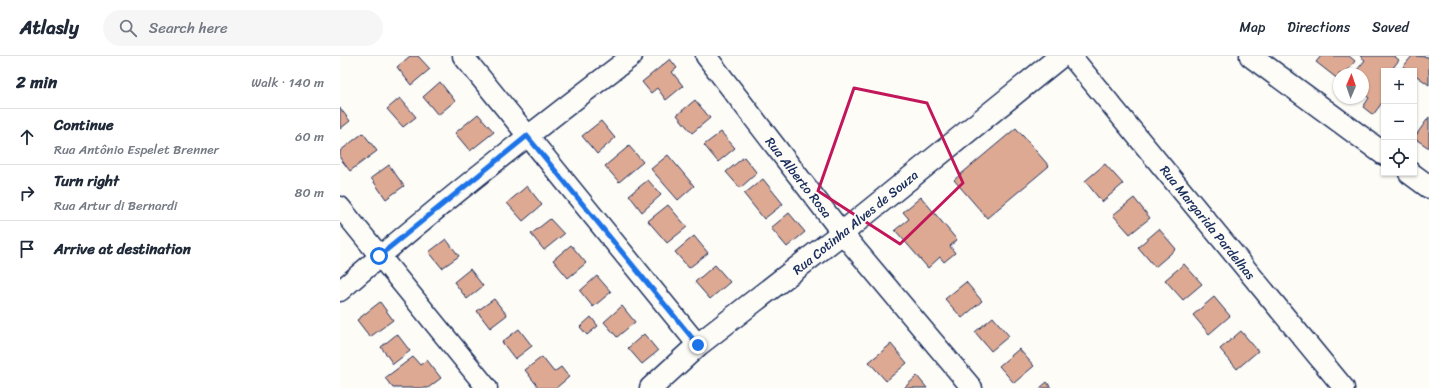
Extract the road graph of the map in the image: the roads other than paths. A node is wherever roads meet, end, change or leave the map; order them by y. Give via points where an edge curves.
1 (463, 56) edge
2 (632, 56) edge
3 (706, 56) edge
4 (1061, 56) edge
5 (1071, 56) edge
6 (1251, 56) edge
7 (527, 136) junction
8 (1381, 152) edge
9 (1414, 176) edge
10 (1429, 187) edge
11 (340, 207) edge
12 (842, 233) junction
13 (379, 256) junction
14 (340, 291) edge
15 (698, 345) junction
16 (487, 388) edge
17 (651, 388) edge
18 (972, 388) edge
19 (1344, 388) edge

1 - 7 street
2 - 7 street
3 - 12 street, Rua Alberto Rosa
4 - 12 street, Rua Cotinha Alves de Souza
5 - 19 street, Rua Margarida Pardelhas
6 - 8 street
7 - 13 street
7 - 15 street
9 - 10 street
11 - 13 street
12 - 15 street, Rua Cotinha Alves de Souza
12 - 18 street, Rua Alberto Rosa
13 - 14 street
13 - 16 street
15 - 17 street, Rua Cotinha Alves de Souza

